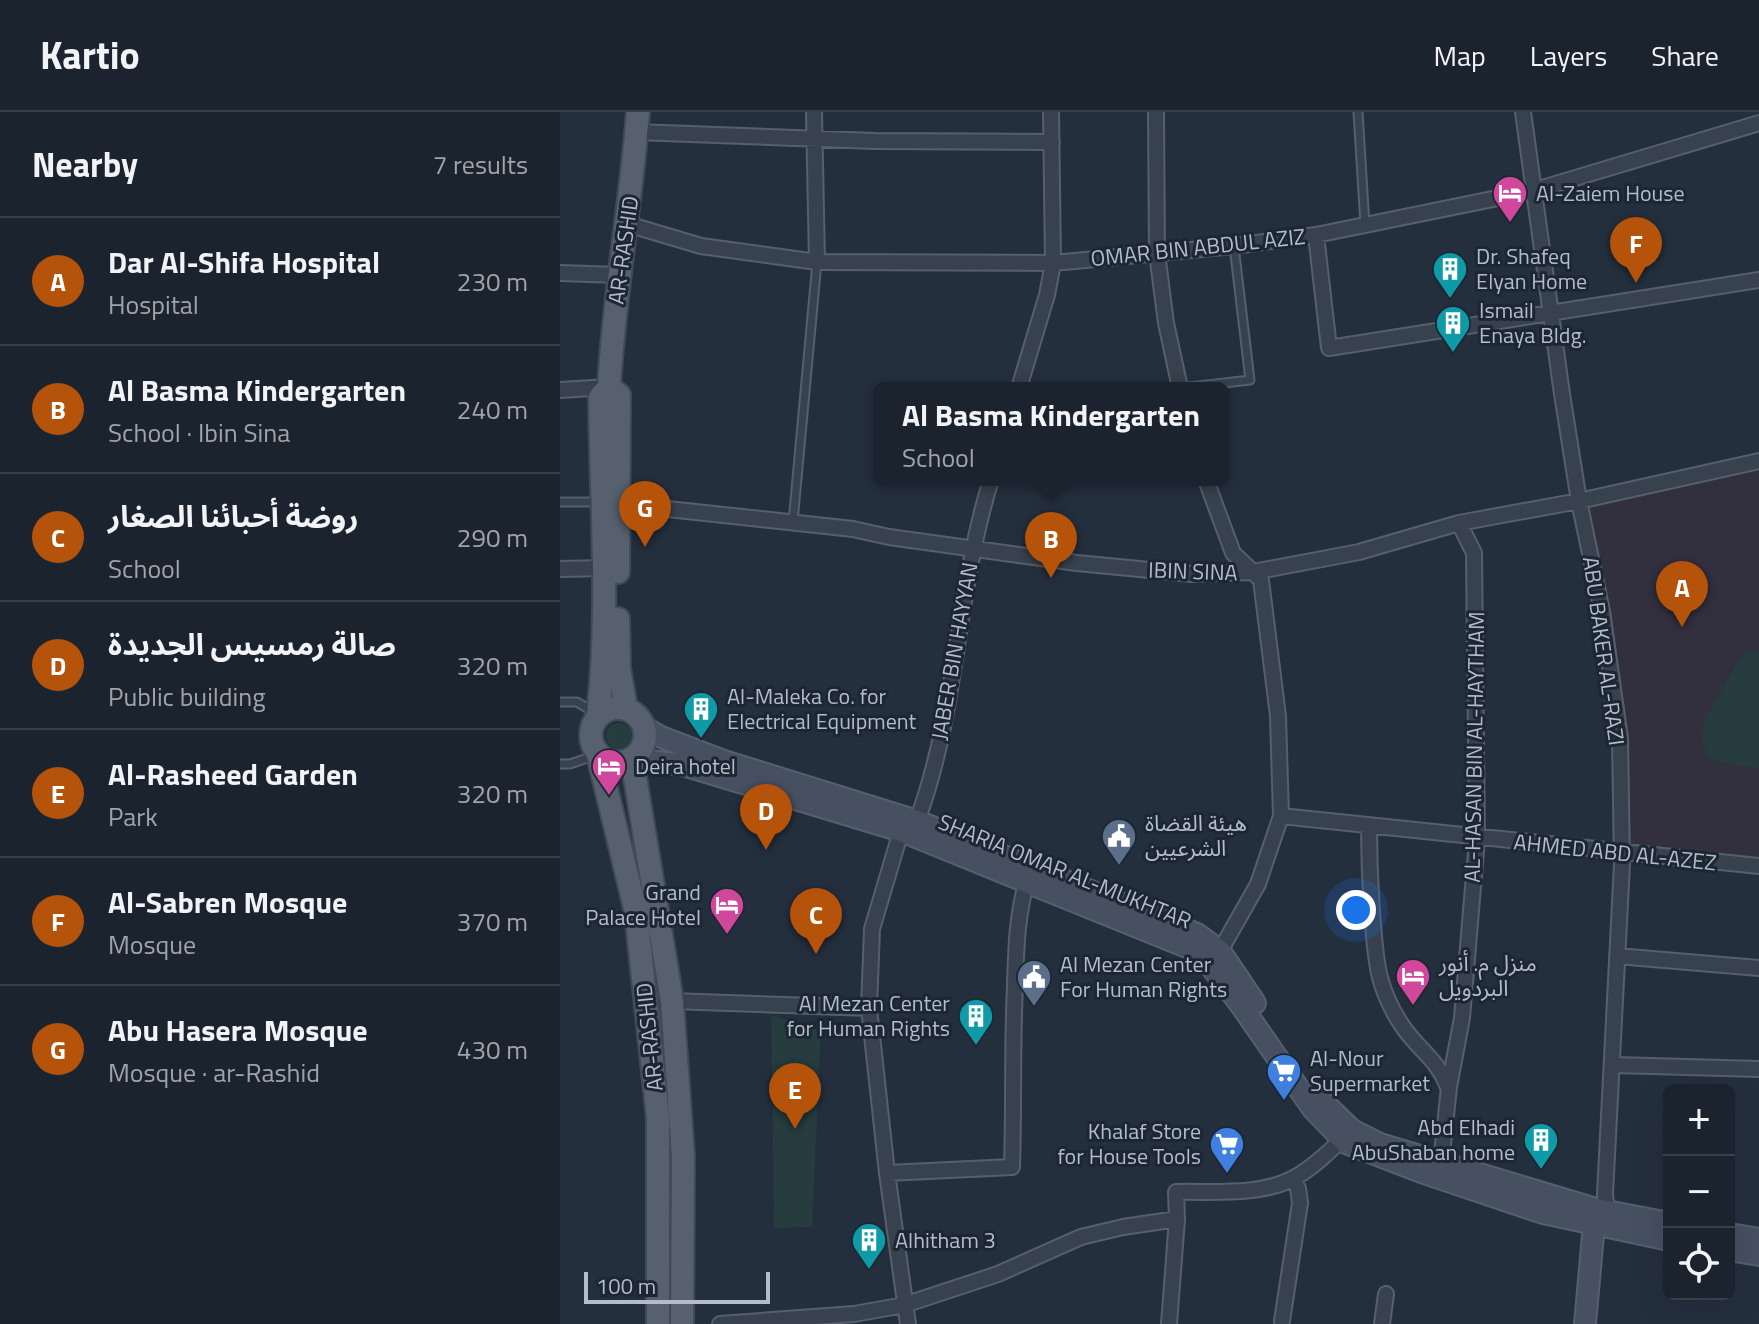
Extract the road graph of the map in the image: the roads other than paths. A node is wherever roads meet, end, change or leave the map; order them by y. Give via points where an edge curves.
1 (814, 112) edge
2 (1051, 112) edge
3 (1156, 112) edge
4 (1358, 112) edge
5 (1523, 112) edge
6 (637, 122) edge
7 (1759, 123) edge
8 (816, 139) junction
9 (1052, 142) junction
10 (1532, 191) junction
11 (627, 224) junction
12 (1365, 225) junction
13 (1316, 235) junction
14 (1234, 246) junction
15 (1157, 253) junction
16 (817, 262) junction
17 (1053, 263) junction
18 (560, 273) edge
19 (619, 275) junction
20 (1759, 280) edge
21 (1550, 314) junction
22 (1021, 382) edge
23 (1179, 382) edge
24 (1229, 382) edge
25 (609, 387) junction
26 (560, 390) edge
27 (1759, 461) edge
28 (989, 486) edge
29 (1208, 486) edge
30 (610, 501) junction
31 (1579, 501) junction
32 (560, 502) edge
33 (793, 522) junction
34 (1459, 523) junction
35 (972, 549) junction
36 (605, 568) junction
37 (560, 569) edge
38 (1253, 572) junction
39 (560, 702) edge
40 (626, 709) junction
41 (598, 715) junction
42 (644, 727) junction
43 (598, 755) junction
44 (632, 759) junction
45 (560, 764) edge
46 (1281, 816) junction
47 (910, 823) junction
48 (1369, 826) junction
49 (1477, 839) junction
50 (1622, 853) junction
51 (1759, 866) edge
52 (1029, 874) junction
53 (1220, 951) junction
54 (1617, 956) junction
55 (1759, 968) edge
56 (672, 1001) junction
57 (869, 1008) junction
58 (1614, 1065) junction
59 (1759, 1069) edge
60 (1449, 1087) junction
61 (1346, 1135) junction
62 (1441, 1164) junction
63 (887, 1173) junction
64 (1293, 1179) junction
65 (1601, 1213) junction
66 (1177, 1219) junction
67 (1663, 1222) edge
68 (1735, 1235) edge
69 (1663, 1238) edge
70 (1759, 1239) edge
71 (1735, 1251) edge
72 (1759, 1255) edge
73 (1386, 1294) dead end
74 (904, 1305) junction
75 (1282, 1321) dead end
76 (658, 1324) edge
77 (682, 1324) edge
78 (720, 1324) edge
79 (908, 1324) edge
80 (1169, 1324) edge
81 (1382, 1324) edge
82 (1585, 1324) edge
83 (1599, 1324) edge

1 - 8 street
2 - 9 street
3 - 15 street
4 - 12 lane
5 - 10 street, ABU BAKER AL-RAZI
6 - 8 street
6 - 11 main road, AR-RASHID
7 - 10 street, OMAR BIN ABDUL AZIZ
8 - 9 street
8 - 16 street
9 - 17 street
10 - 12 street, OMAR BIN ABDUL AZIZ
10 - 21 street, ABU BAKER AL-RAZI
11 - 16 street, OMAR BIN ABDUL AZIZ via 701,246
11 - 19 main road, AR-RASHID
12 - 13 street, OMAR BIN ABDUL AZIZ
13 - 14 street, OMAR BIN ABDUL AZIZ
13 - 21 street via 1329,348
14 - 15 street, OMAR BIN ABDUL AZIZ
14 - 24 lane via 1250,380
15 - 17 street, OMAR BIN ABDUL AZIZ
15 - 23 street
16 - 17 street, OMAR BIN ABDUL AZIZ
16 - 33 lane
17 - 22 street
18 - 19 street
19 - 25 main road, AR-RASHID
20 - 21 street
21 - 31 street, ABU BAKER AL-RAZI
25 - 26 street
25 - 30 main road, AR-RASHID via 619,395
27 - 31 street, IBIN SINA
28 - 35 street, JABER BIN HAYYAN
29 - 38 street via 1233,553
30 - 32 lane, IBIN SINA
30 - 33 street, IBIN SINA
30 - 36 main road, AR-RASHID
30 - 40 main road, AR-RASHID
31 - 34 street, IBIN SINA
31 - 50 street, ABU BAKER AL-RAZI via 1620,738
33 - 35 street, IBIN SINA
34 - 38 street, IBIN SINA via 1359,552
34 - 49 street, AL-HASAN BIN AL-HAYTHAM via 1474,553
35 - 38 street, IBIN SINA via 1191,574
35 - 47 street, JABER BIN HAYYAN via 942,732
36 - 37 street
36 - 41 main road, AR-RASHID
38 - 46 street via 1263,591 1278,716
39 - 41 lane via 577,702
40 - 41 main road
40 - 42 main road
41 - 43 main road via 590,739
42 - 44 main road via 644,745
42 - 47 main road, SHARIA OMAR AL-MUKHTAR via 724,761
43 - 44 main road via 614,763
43 - 45 lane
43 - 76 main road, AR-RASHID via 636,912 658,1118
44 - 47 main road, SHARIA OMAR AL-MUKHTAR via 683,765
44 - 56 main road, AR-RASHID
46 - 48 street, AHMED ABD AL-AZEZ
46 - 53 street via 1258,884
47 - 52 main road, SHARIA OMAR AL-MUKHTAR
47 - 57 street, JABER BIN HAYYAN via 872,929
48 - 49 street, AHMED ABD AL-AZEZ
48 - 60 street via 1375,960 1383,991 1402,1026 1442,1070
49 - 50 street, AHMED ABD AL-AZEZ
49 - 60 street, AL-HASAN BIN AL-HAYTHAM via 1462,1018
50 - 51 street, AHMED ABD AL-AZEZ
50 - 54 street, ABU BAKER AL-RAZI
52 - 53 main road, SHARIA OMAR AL-MUKHTAR via 1197,934
52 - 61 main road, SHARIA OMAR AL-MUKHTAR via 1205,959 1313,1109
52 - 63 street via 1016,941 1012,1167
53 - 61 main road, SHARIA OMAR AL-MUKHTAR
54 - 55 street
54 - 58 street, ABU BAKER AL-RAZI
56 - 57 street
56 - 77 main road, AR-RASHID via 683,1156
57 - 63 street, JABER BIN HAYYAN
58 - 59 street
58 - 65 street, ABU BAKER AL-RAZI
60 - 62 street, AL-HASAN BIN AL-HAYTHAM
61 - 62 main road, SHARIA OMAR AL-MUKHTAR
61 - 64 street
61 - 65 main road, SHARIA OMAR AL-MUKHTAR via 1362,1151 1543,1213
62 - 65 main road, SHARIA OMAR AL-MUKHTAR
63 - 74 street, JABER BIN HAYYAN
64 - 66 street via 1256,1189 1176,1192
64 - 75 street via 1300,1203
65 - 67 main road, SHARIA OMAR AL-MUKHTAR
65 - 69 main road, SHARIA OMAR AL-MUKHTAR
65 - 82 main road
65 - 83 main road
66 - 74 street via 1081,1237 998,1274
66 - 80 street
68 - 70 main road
71 - 72 main road
73 - 81 street
74 - 78 street
74 - 79 street, JABER BIN HAYYAN

